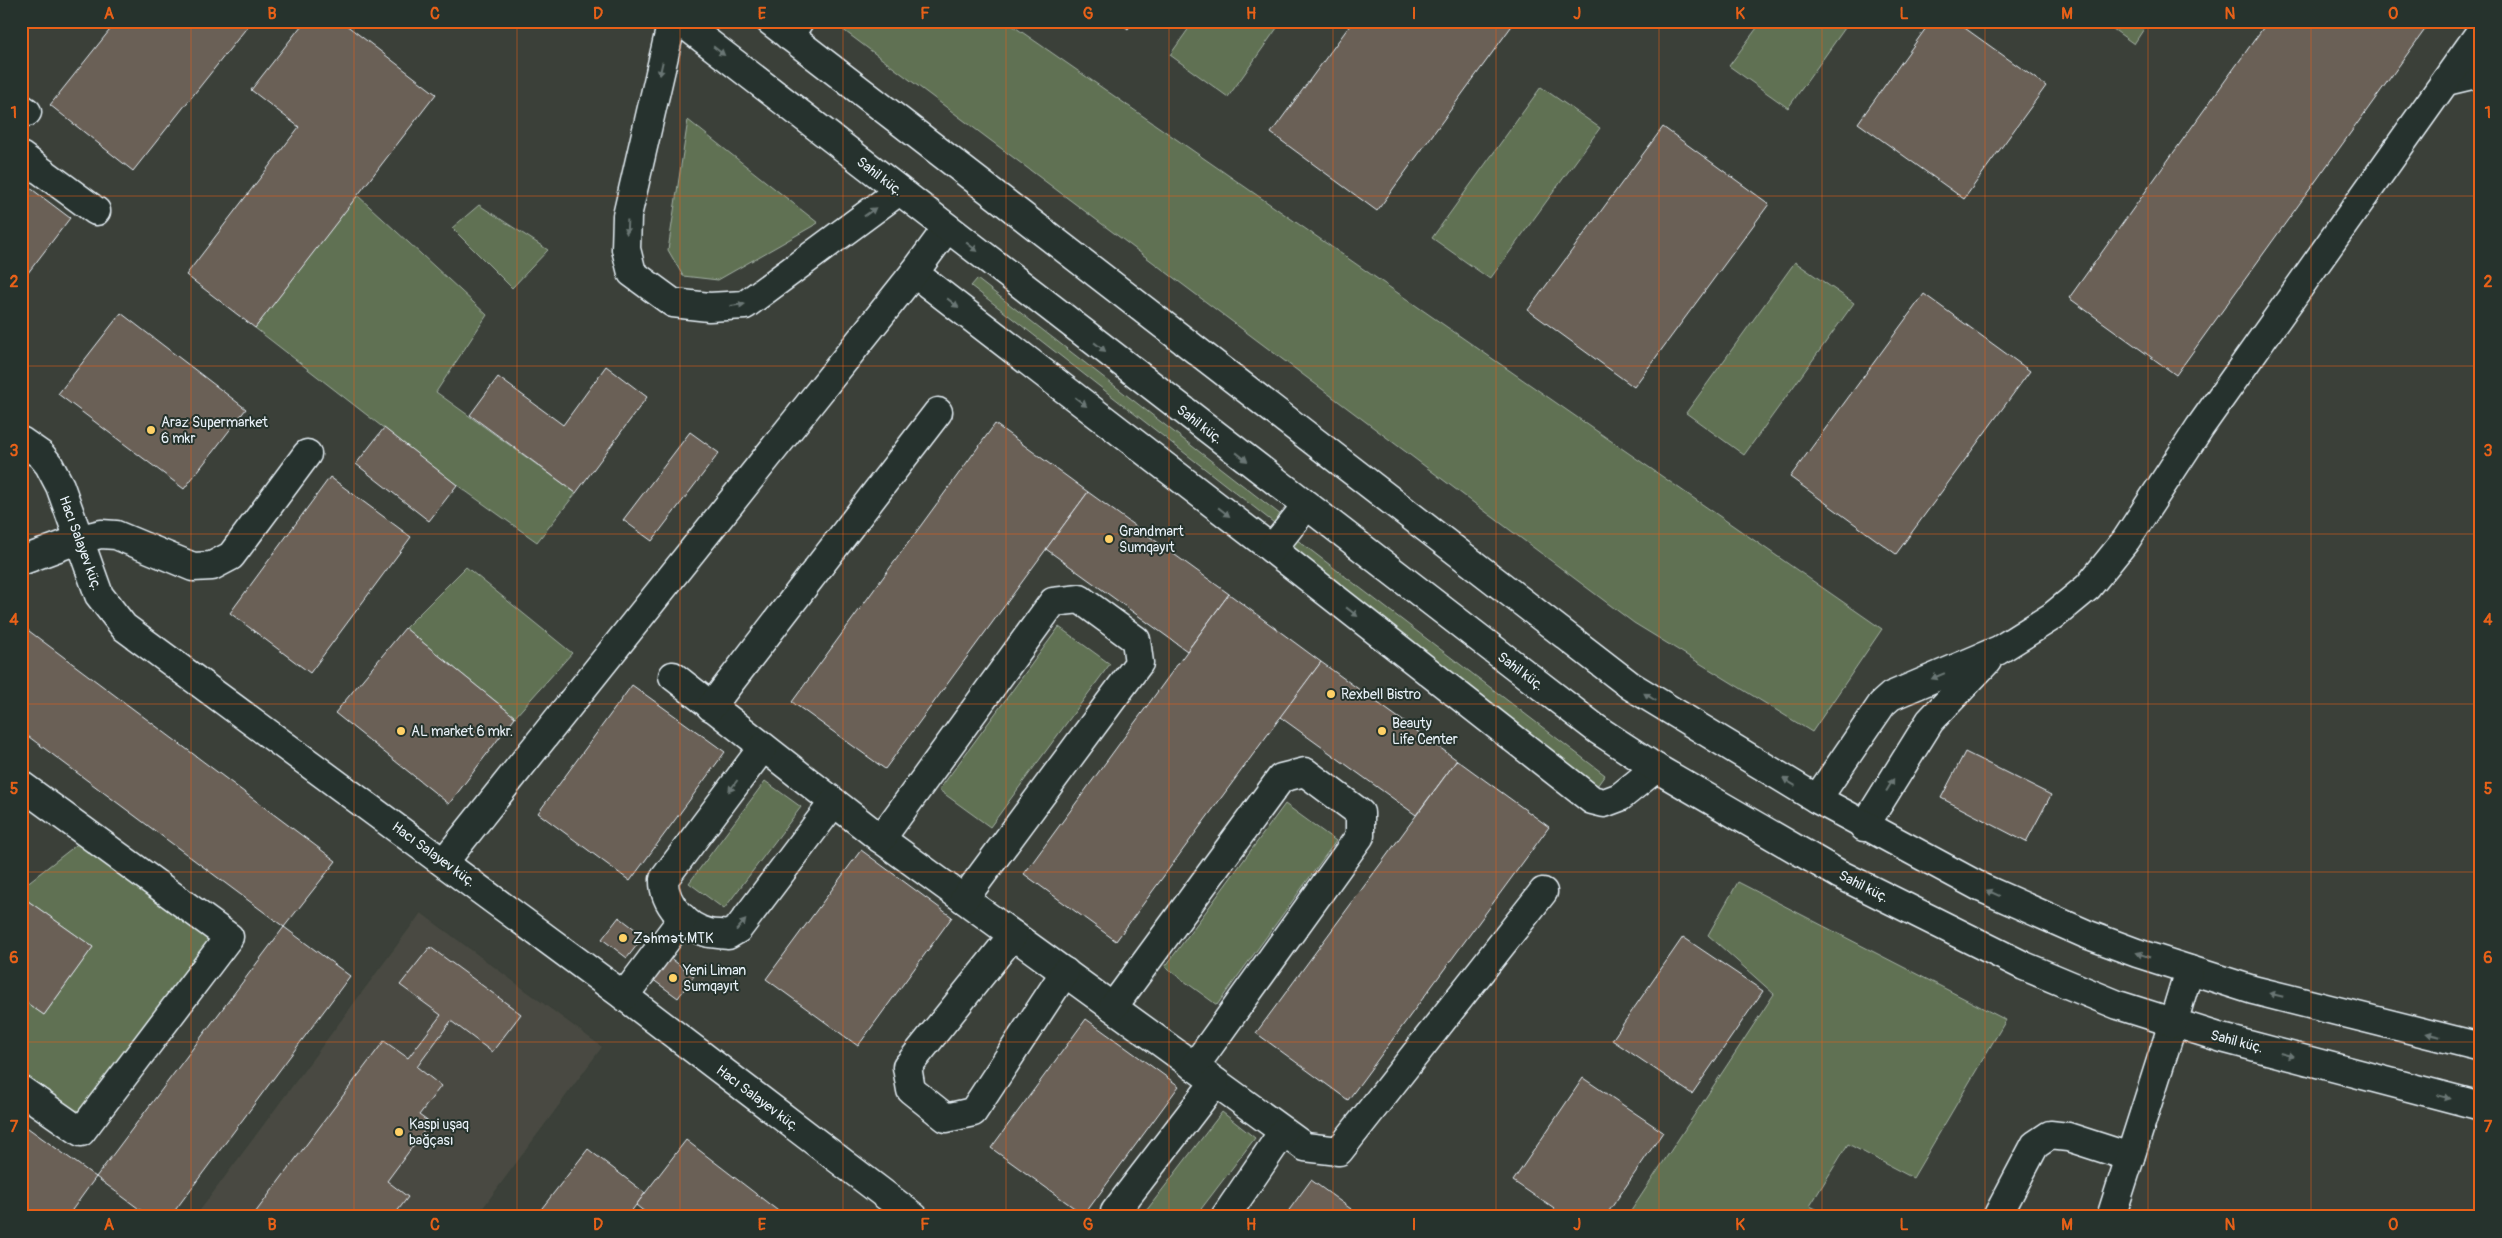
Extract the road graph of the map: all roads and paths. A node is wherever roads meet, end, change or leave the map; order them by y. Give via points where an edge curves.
1 (672, 21) edge
2 (680, 21) edge
3 (786, 26) edge
4 (2481, 31) edge
5 (2481, 76) edge
6 (2446, 81) junction
7 (21, 156) edge
8 (899, 191) junction
9 (96, 211) dead end
10 (947, 228) junction
11 (914, 274) junction
12 (938, 412) dead end
13 (21, 441) edge
14 (308, 454) dead end
15 (1306, 506) junction
16 (80, 539) junction
17 (1272, 549) junction
18 (21, 561) edge
19 (1999, 650) junction
20 (673, 676) dead end
21 (711, 707) junction
22 (762, 747) junction
23 (1656, 768) junction
24 (21, 785) edge
25 (1817, 800) junction
26 (834, 802) junction
27 (1864, 827) junction
28 (881, 838) junction
29 (444, 862) junction
30 (1544, 892) dead end
31 (964, 899) junction
32 (683, 918) junction
33 (1013, 935) junction
34 (2190, 970) junction
35 (1065, 972) junction
36 (624, 996) junction
37 (1113, 1008) junction
38 (2173, 1023) junction
39 (2481, 1047) edge
40 (1205, 1074) junction
41 (21, 1090) edge
42 (2481, 1106) edge
43 (1283, 1132) junction
44 (2130, 1157) junction
45 (914, 1217) edge
46 (1115, 1217) edge
47 (1225, 1217) edge
48 (1997, 1217) edge
49 (2111, 1217) edge

1 -> 8 main road via 627,216 626,249 632,274 673,303 708,307 745,305
2 -> 8 main road, Sahil küç.
25 -> 3 main road via 1631,686
4 - 6 main road
5 - 6 main road
6 - 19 main road via 2200,427 2126,540 2088,588 2053,616
7 - 9 main road
8 - 10 main road, Sahil küç.
10 - 11 main road
10 -> 15 main road, Sahil küç.
11 -> 17 main road
11 - 29 main road
12 - 21 main road
13 - 16 main road, Hacı Salayev küç. via 49,465
14 - 16 main road via 231,556 212,566 193,567 116,535 101,534
15 - 17 main road
15 - 23 main road, Sahil küç. via 1598,730
16 - 18 main road
16 - 29 main road, Hacı Salayev küç. via 99,595 124,626
17 -> 23 main road via 1592,800 1604,803 1620,797
19 -> 25 main road via 1891,696 1882,704
27 -> 19 main road via 1930,721
20 - 21 main road
21 - 22 main road
22 - 26 main road
22 -> 32 main road via 664,879 668,901
23 - 38 main road, Sahil küç. via 1800,852 1948,929 2067,984
24 - 41 main road via 229,937 81,1132
25 - 27 main road
26 - 28 main road
32 -> 26 main road via 707,933 728,935 738,929
34 -> 27 main road via 2055,921 1982,888
28 - 31 main road
28 - 31 main road via 1054,602 1080,599 1136,640 1139,663
29 - 36 main road, Hacı Salayev küç.
30 - 43 main road via 1339,1151 1304,1147
31 - 33 main road
32 - 36 main road
33 - 35 main road
33 - 35 main road via 906,1067 910,1090 946,1118 973,1112
34 - 38 main road
39 -> 34 main road via 2253,990
35 - 37 main road
36 - 45 main road, Hacı Salayev küç.
37 - 40 main road
37 - 40 main road via 1281,778 1304,772 1360,813 1360,836
38 -> 42 main road, Sahil küç.
38 - 44 main road
40 - 43 main road
40 - 46 main road via 1115,1212
43 - 47 main road
44 - 48 main road via 2068,1137 2050,1135 2035,1145
44 - 49 main road

